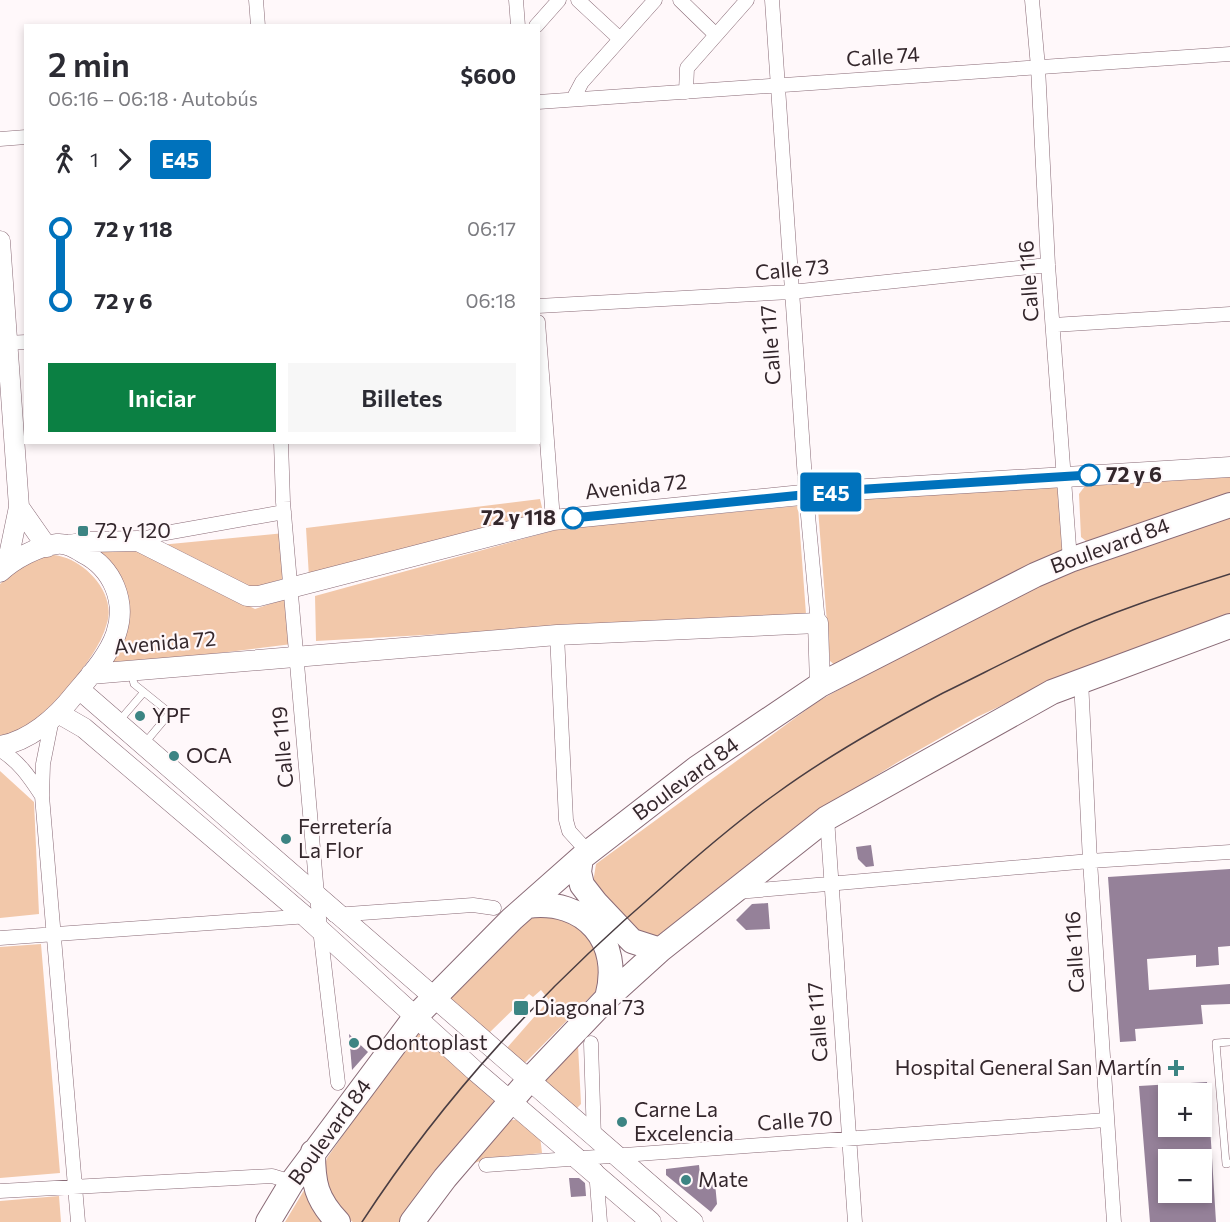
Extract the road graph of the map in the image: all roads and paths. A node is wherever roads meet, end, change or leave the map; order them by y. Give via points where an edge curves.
1 (256, 0) edge
2 (516, 0) edge
3 (559, 0) edge
4 (578, 0) edge
5 (655, 0) edge
6 (680, 0) edge
7 (747, 0) edge
8 (772, 0) edge
9 (1032, 0) edge
10 (258, 24) edge
11 (518, 24) edge
12 (538, 24) edge
13 (716, 35) junction
14 (620, 39) junction
15 (1230, 54) edge
16 (1038, 67) junction
17 (779, 85) junction
18 (686, 92) junction
19 (573, 99) junction
20 (540, 102) edge
21 (24, 137) edge
22 (0, 139) edge
23 (0, 241) edge
24 (1048, 265) junction
25 (791, 292) junction
26 (540, 306) edge
27 (1230, 314) edge
28 (1053, 326) junction
29 (16, 343) edge
30 (540, 348) edge
31 (5, 399) edge
32 (281, 444) edge
33 (1230, 467) edge
34 (1065, 476) junction
35 (806, 494) junction
36 (1230, 505) edge
37 (20, 507) junction
38 (284, 512) junction
39 (553, 520) junction
40 (138, 541) junction
41 (69, 545) junction
42 (47, 547) junction
43 (1070, 560) junction
44 (4, 568) edge
45 (291, 586) junction
46 (818, 622) junction
47 (1230, 626) edge
48 (556, 635) junction
49 (296, 656) junction
50 (131, 670) junction
51 (1081, 680) junction
52 (85, 682) junction
53 (820, 685) junction
54 (144, 692) junction
55 (55, 716) junction
56 (118, 722) junction
57 (144, 744) junction
58 (0, 748) edge
59 (42, 796) junction
60 (828, 818) junction
61 (1230, 852) edge
62 (585, 856) junction
63 (1090, 861) junction
64 (832, 883) junction
65 (732, 892) junction
66 (316, 894) junction
67 (527, 906) junction
68 (494, 908) dead end
69 (340, 915) junction
70 (315, 921) junction
71 (52, 936) junction
72 (0, 938) edge
73 (660, 950) junction
74 (435, 996) junction
75 (607, 998) junction
76 (417, 1016) junction
77 (591, 1042) dead end
78 (1230, 1042) edge
79 (530, 1079) junction
80 (338, 1083) dead end
81 (511, 1101) junction
82 (1221, 1106) junction
83 (1230, 1106) edge
84 (1106, 1120) junction
85 (594, 1135) junction
86 (850, 1138) junction
87 (313, 1152) junction
88 (617, 1155) junction
89 (590, 1163) junction
90 (1230, 1163) edge
91 (486, 1165) dead end
92 (292, 1182) junction
93 (76, 1186) junction
94 (0, 1191) edge
95 (78, 1222) edge
96 (268, 1222) edge
97 (338, 1222) edge
98 (412, 1222) edge
99 (600, 1222) edge
100 (651, 1222) edge
101 (693, 1222) edge
102 (855, 1222) edge
103 (1114, 1222) edge

1 - 10 street
2 - 11 street
3 - 12 street
4 - 14 street
5 - 14 street
6 - 13 street
7 - 13 street
8 - 17 street, Calle 117
9 - 16 street, Calle 116
13 - 18 street via 687,68
14 - 19 street via 582,82
15 - 16 street, Calle 74
16 - 17 street, Calle 74
16 - 24 street, Calle 116
17 - 18 street, Calle 74
17 - 25 street, Calle 117
18 - 19 street, Calle 74
19 - 20 street, Calle 74
21 - 22 street
23 - 29 street
24 - 25 street, Calle 73
24 - 28 street, Calle 116
25 - 26 street, Calle 73
25 - 35 street, Calle 117
27 - 28 street
28 - 34 street, Calle 116
29 - 31 street
30 - 39 street
31 - 37 street
32 - 38 street, Calle 119
33 - 34 street, Avenida 72
34 - 35 street, Avenida 72
34 - 43 street, Calle 116
35 - 39 street, Avenida 72
35 - 46 street, Calle 117
36 - 43 highway, Boulevard 84
37 - 42 street
37 - 44 street
38 - 40 street
38 - 45 street, Calle 119
39 - 45 street, Avenida 72
40 - 41 street, Avenida 72
40 - 45 street, Avenida 72 via 247,596
41 - 42 street, Avenida 72
41 - 52 street via 104,568 115,584 119,600 120,615 111,646
42 - 44 street, Avenida 72
43 - 53 highway, Boulevard 84
45 - 49 street, Calle 119
46 - 48 street, Avenida 72
46 - 53 street, Calle 117
47 - 51 highway
48 - 49 street, Avenida 72
48 - 62 street via 566,820
49 - 50 street, Avenida 72
49 - 66 street, Calle 119
50 - 52 street, Avenida 72
50 - 54 lane via 134,684
51 - 60 highway via 1048,694
51 - 63 street, Calle 116
52 - 55 street
52 - 56 street
53 - 62 highway, Boulevard 84 via 697,768
54 - 56 lane
54 - 57 lane via 170,713
55 - 58 street via 21,740
55 - 59 street via 43,764
55 - 70 street via 84,728
56 - 57 street
57 - 66 street
58 - 59 street via 29,776
59 - 71 street
60 - 64 street, Calle 117
60 - 65 highway
61 - 63 street
62 - 67 highway, Boulevard 84
62 - 73 highway via 579,872 582,885 596,903 632,941
63 - 64 street
63 - 84 street, Calle 116
64 - 65 street
64 - 86 street, Calle 117
65 - 73 highway
66 - 69 street
66 - 70 street, Calle 119
67 - 74 highway, Boulevard 84
67 - 75 highway via 569,909 594,926 611,959
68 - 69 street via 473,905
69 - 70 street
69 - 74 street
70 - 71 street
70 - 76 street
70 - 80 street, Calle 119
71 - 72 street
71 - 93 street
73 - 75 highway
74 - 76 highway, Boulevard 84
74 - 79 street
75 - 79 highway
76 - 81 street
76 - 87 highway, Boulevard 84
77 - 85 street
78 - 82 lane via 1216,1043
79 - 81 highway
79 - 85 street
81 - 89 street
81 - 98 highway
82 - 83 lane
82 - 90 lane via 1226,1164
84 - 86 street, Calle 70
84 - 103 street, Calle 116
85 - 88 street
85 - 89 street
86 - 88 street, Calle 70
86 - 102 street, Calle 117
87 - 92 highway, Boulevard 84
87 - 97 highway via 317,1194
88 - 89 street, Calle 70
88 - 101 street
89 - 91 street, Calle 70
89 - 99 street
89 - 100 street
92 - 93 street via 272,1176
92 - 96 highway, Boulevard 84
93 - 94 street
93 - 95 street

